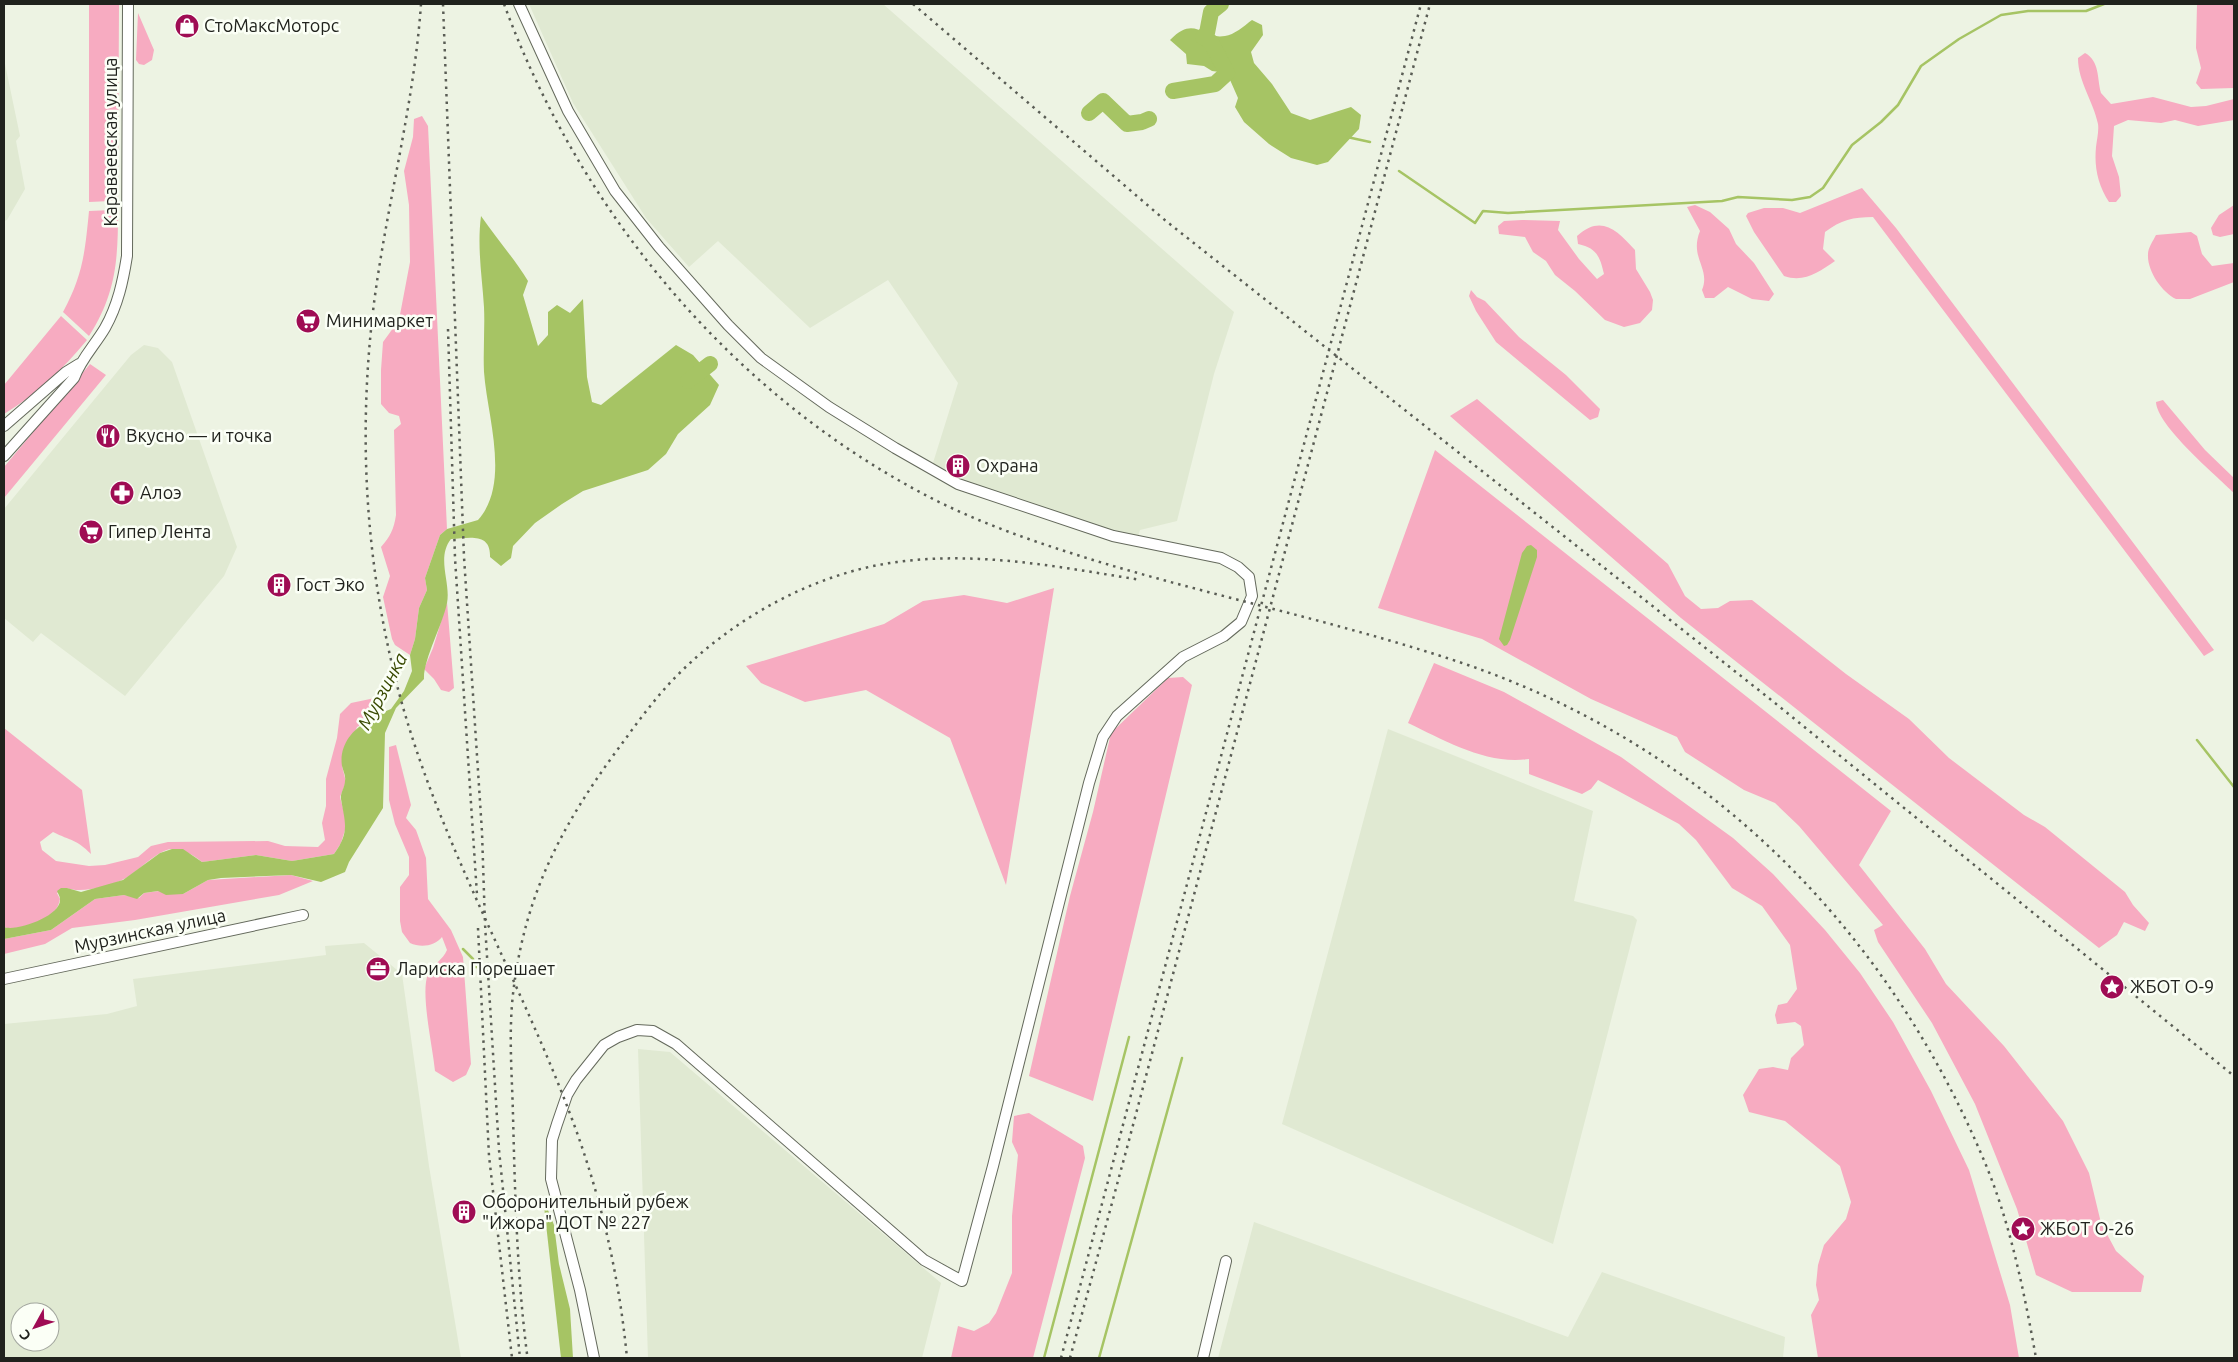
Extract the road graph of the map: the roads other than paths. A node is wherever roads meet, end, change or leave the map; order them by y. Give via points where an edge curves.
1 (128, 4) edge
2 (519, 4) edge
3 (80, 364) junction
4 (4, 426) edge
5 (4, 456) edge
6 (303, 915) dead end
7 (4, 979) edge
8 (1226, 1261) dead end
9 (594, 1358) edge
10 (1203, 1358) edge

1 - 3 street, Караваевская улица via 127,256 124,280 105,328
2 - 9 street via 568,111 615,191 678,268 761,358 829,407 958,484 1113,536 1221,558 1244,572 1252,588 1246,615 1235,629 1166,670 1117,716 1103,737 962,1281 924,1260 676,1044 653,1031 629,1032 604,1045 585,1067 564,1102 552,1140 552,1179
3 - 4 street via 66,372
3 - 5 street, Караваевская улица via 69,384
6 - 7 street, Мурзинская улица
8 - 10 street

